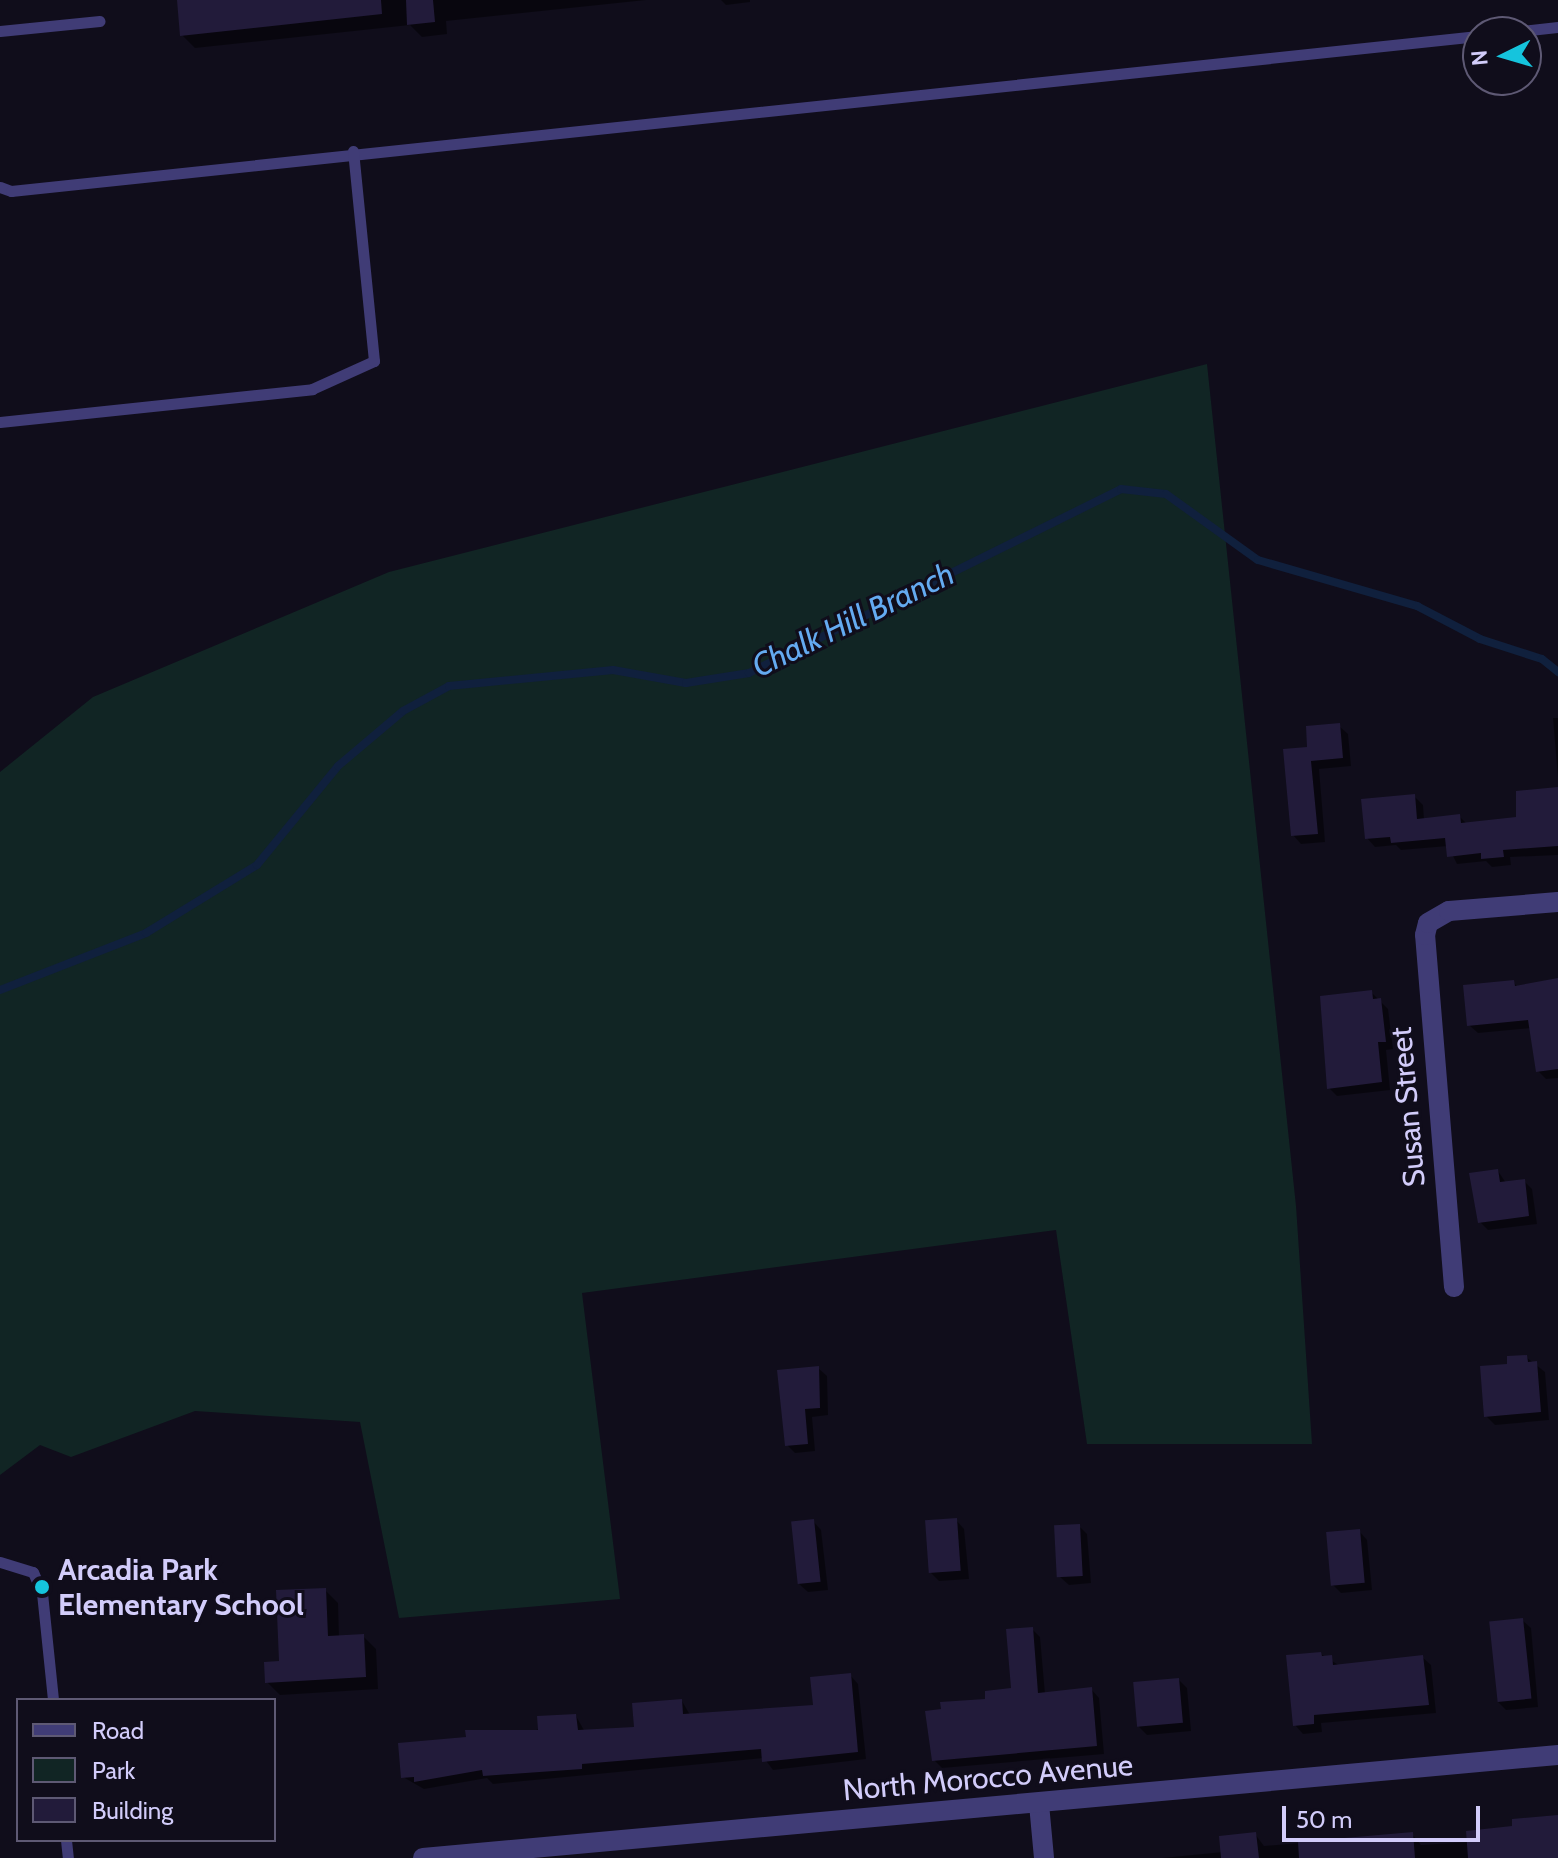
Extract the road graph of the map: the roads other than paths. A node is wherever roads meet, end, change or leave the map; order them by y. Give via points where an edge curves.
1 (100, 21) dead end
2 (0, 31) edge
3 (1462, 38) edge
4 (353, 151) junction
5 (0, 187) edge
6 (0, 422) edge
7 (1558, 902) edge
8 (1454, 1287) dead end
9 (0, 1562) edge
10 (53, 1698) edge
11 (1558, 1755) edge
12 (1039, 1804) junction
13 (423, 1858) edge
14 (1044, 1858) edge

1 - 2 lane
3 - 4 lane
4 - 5 lane via 11,191
4 - 6 lane via 374,361 312,389
7 - 8 street, Susan Street via 1449,911 1428,923 1425,949
9 - 10 lane via 33,1572 42,1593
11 - 12 street, North Morocco Avenue
12 - 13 street, North Morocco Avenue
12 - 14 street

